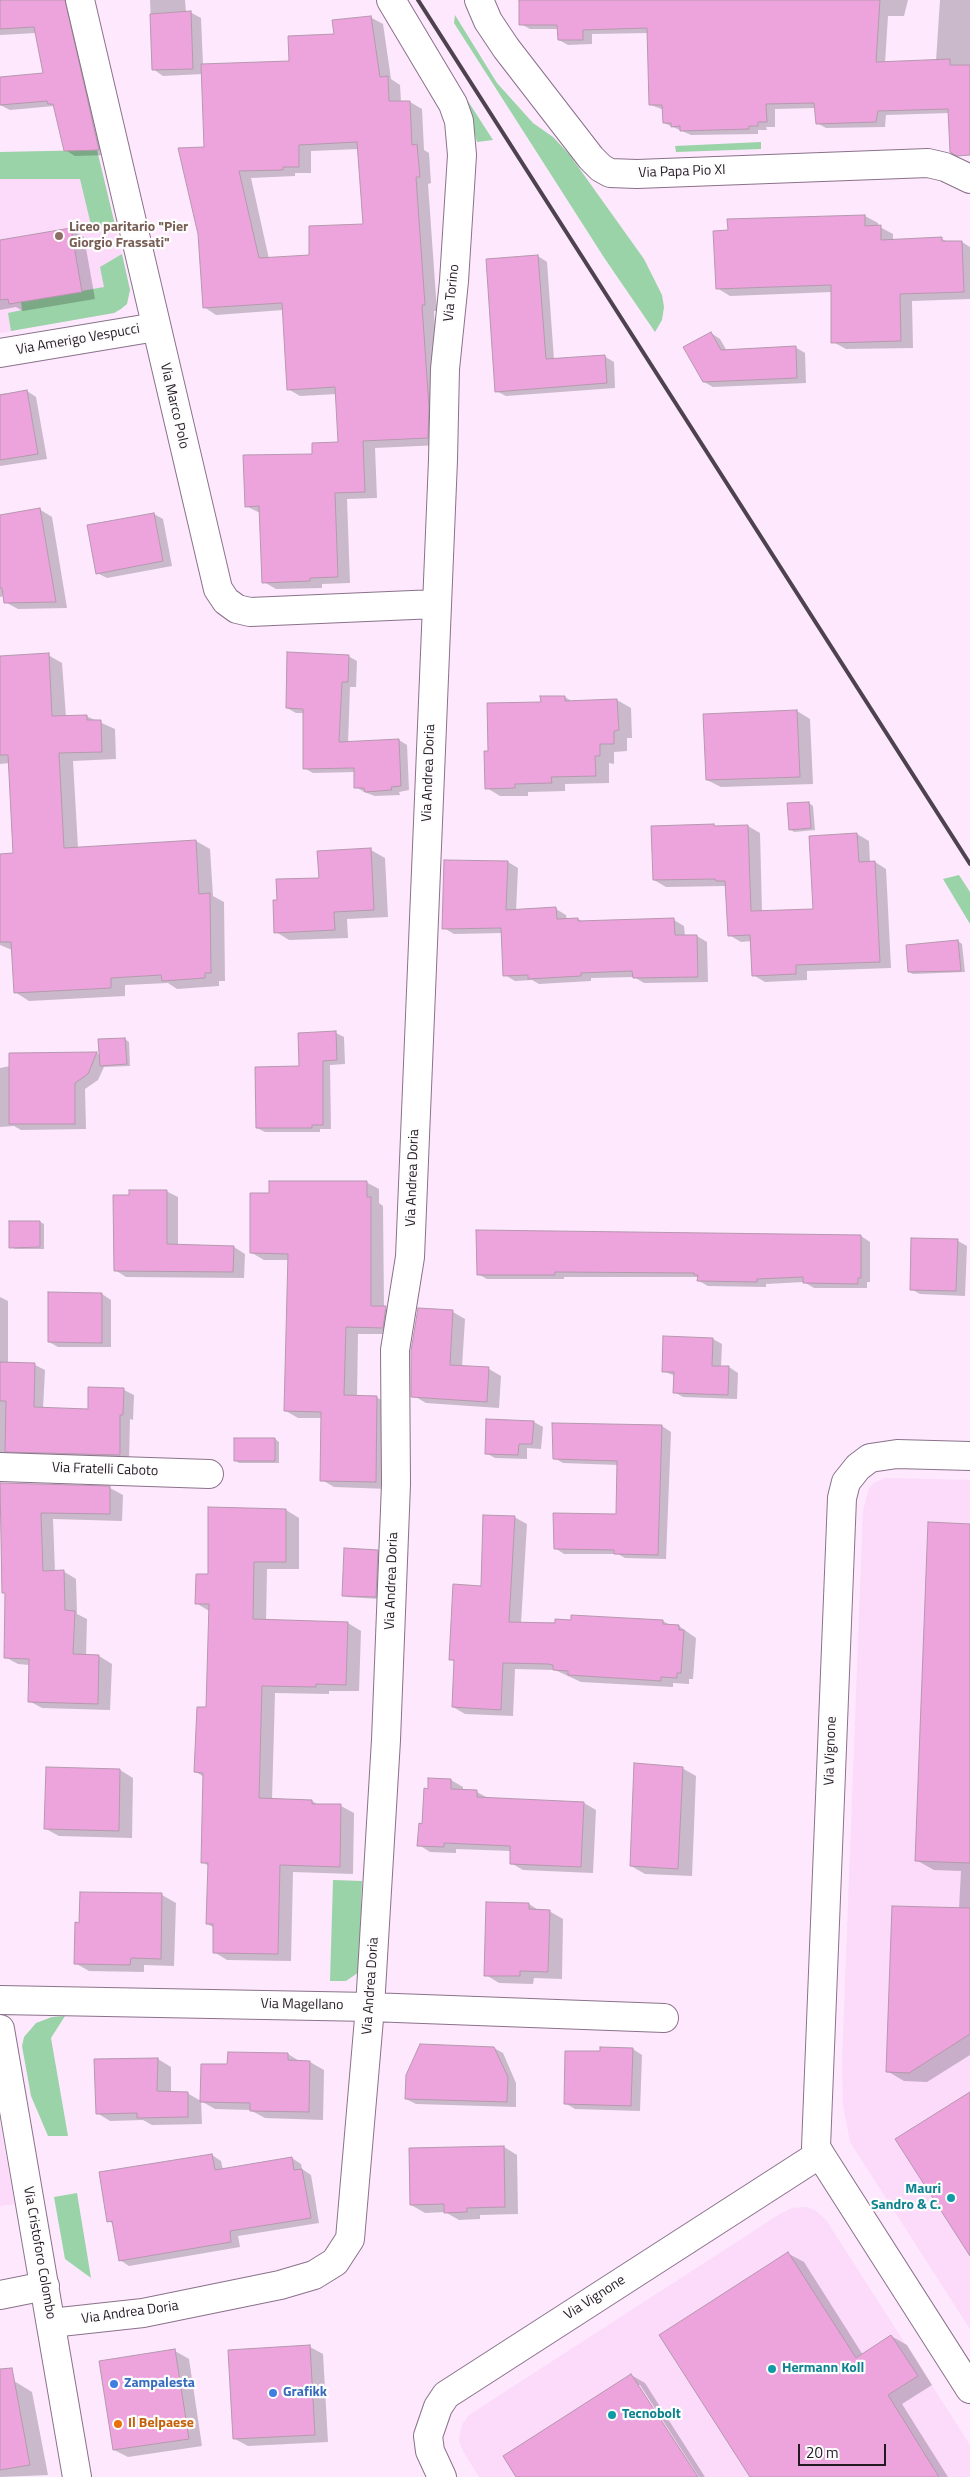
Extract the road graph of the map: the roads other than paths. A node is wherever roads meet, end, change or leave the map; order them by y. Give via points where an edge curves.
1 (80, 0) edge
2 (391, 0) edge
3 (478, 0) edge
4 (970, 179) edge
5 (156, 327) junction
6 (0, 354) edge
7 (436, 604) junction
8 (970, 1456) edge
9 (0, 1467) edge
10 (209, 1474) dead end
11 (0, 2000) edge
12 (370, 2007) junction
13 (664, 2018) dead end
14 (0, 2029) edge
15 (820, 2154) junction
16 (45, 2286) junction
17 (0, 2295) edge
18 (51, 2323) junction
19 (970, 2388) edge
20 (77, 2477) edge
21 (442, 2477) edge

1 - 5 street, Via Marco Polo
2 - 7 street, Via Torino via 453,104 462,139 445,369
3 - 4 street, Via Papa Pio XI via 506,48 591,158 610,173 928,163
5 - 6 street, Via Amerigo Vespucci
5 - 7 street, Via Marco Polo via 213,573 226,601 238,609 262,612
7 - 12 street, Via Andrea Doria via 410,1257 395,1350 396,1484
8 - 15 street, Via Vignone via 897,1454 870,1458 846,1482 842,1498 816,2147
9 - 10 street, Via Fratelli Caboto
11 - 12 street, Via Magellano
12 - 13 street, Via Magellano
12 - 18 street, Via Andrea Doria via 350,2238 335,2262 314,2276 280,2285 143,2313
14 - 16 street, Via Cristoforo Colombo
15 - 19 street, Via Vignone
15 - 21 street, Via Vignone via 446,2395 438,2407 428,2436 430,2451
16 - 17 street
16 - 18 street, Via Cristoforo Colombo
18 - 20 street, Via Cristoforo Colombo

